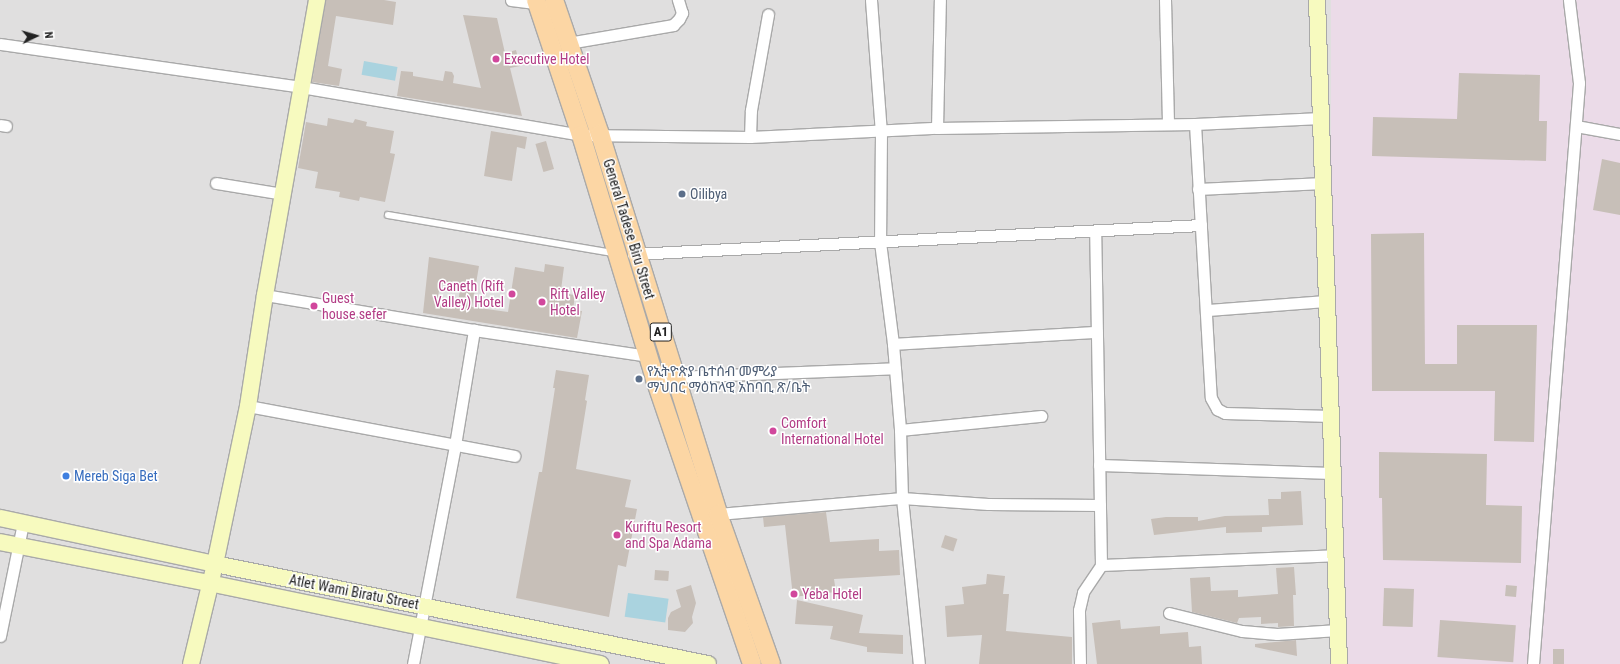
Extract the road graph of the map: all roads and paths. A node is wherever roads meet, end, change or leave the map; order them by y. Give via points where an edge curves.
1 (317, 0) edge
2 (511, 0) edge
3 (678, 0) edge
4 (871, 0) edge
5 (940, 0) edge
6 (1165, 0) edge
7 (1317, 0) edge
8 (1569, 0) edge
9 (542, 1) edge
10 (768, 14) dead end
11 (568, 43) junction
12 (0, 44) edge
13 (301, 87) junction
14 (1321, 118) junction
15 (1168, 124) junction
16 (1195, 124) junction
17 (1576, 126) junction
18 (937, 128) junction
19 (881, 132) junction
20 (600, 134) junction
21 (1620, 134) edge
22 (581, 135) junction
23 (750, 137) junction
24 (216, 183) dead end
25 (1323, 183) junction
26 (1198, 189) junction
27 (283, 194) junction
28 (388, 215) dead end
29 (1201, 225) junction
30 (1095, 231) junction
31 (880, 242) junction
32 (618, 254) junction
33 (637, 254) junction
34 (265, 295) junction
35 (1327, 301) junction
36 (1207, 310) junction
37 (474, 330) junction
38 (1097, 332) junction
39 (893, 344) junction
40 (648, 356) junction
41 (895, 368) junction
42 (675, 377) junction
43 (655, 379) junction
44 (248, 406) junction
45 (1041, 416) dead end
46 (1331, 416) junction
47 (900, 430) junction
48 (455, 445) junction
49 (514, 456) dead end
50 (1099, 465) junction
51 (1333, 472) junction
52 (902, 498) junction
53 (1100, 505) junction
54 (718, 514) junction
55 (0, 518) edge
56 (23, 523) junction
57 (0, 542) edge
58 (18, 545) junction
59 (1335, 555) junction
60 (215, 564) junction
61 (1101, 565) junction
62 (209, 583) junction
63 (424, 606) junction
64 (1169, 613) dead end
65 (420, 627) junction
66 (1338, 630) junction
67 (0, 636) edge
68 (191, 664) edge
69 (413, 664) edge
70 (601, 664) edge
71 (708, 664) edge
72 (752, 664) edge
73 (771, 664) edge
74 (919, 664) edge
75 (1080, 664) edge
76 (1339, 664) edge
77 (1533, 664) edge

1 - 13 street
2 - 9 street
3 - 11 street via 682,13 680,19 673,24
4 - 19 street
5 - 18 street
6 - 15 street
7 - 14 street
8 - 17 street via 1579,83
9 - 11 main road, General Tadese Biru Street / A1
9 - 22 main road, General Tadese Biru Street / A1
10 - 23 street via 751,110
11 - 20 main road, General Tadese Biru Street / A1
12 - 13 street
13 - 22 street
13 - 27 street
14 - 16 street
14 - 25 street
15 - 16 street
15 - 18 street
16 - 26 street
17 - 21 street
17 - 77 street
18 - 19 street
19 - 23 street
19 - 31 street
20 - 22 street
20 - 23 street
20 - 33 main road, General Tadese Biru Street / A1
22 - 32 main road, General Tadese Biru Street / A1
24 - 27 street
25 - 26 street
25 - 35 street
26 - 29 street
27 - 34 street
28 - 32 lane
29 - 30 street
29 - 36 street
30 - 31 street
30 - 38 street
31 - 33 street
31 - 39 street
32 - 33 street
32 - 40 main road, General Tadese Biru Street / A1
33 - 42 main road, General Tadese Biru Street / A1
34 - 37 street
34 - 44 street
35 - 36 street
35 - 46 street
36 - 46 street via 1211,398 1217,409 1225,413
37 - 40 street
37 - 48 street
38 - 39 street
38 - 50 street
39 - 41 street
40 - 43 main road, General Tadese Biru Street / A1
41 - 42 street
41 - 47 street
42 - 43 street
42 - 54 main road, General Tadese Biru Street / A1
43 - 72 main road, General Tadese Biru Street / A1
44 - 48 street
44 - 60 street
45 - 47 street
46 - 51 street
47 - 52 street
48 - 49 street
48 - 63 street
50 - 51 street
50 - 53 street
51 - 59 street
52 - 53 street via 988,504
52 - 54 street
52 - 74 street
53 - 61 street
54 - 73 main road, General Tadese Biru Street / A1
55 - 56 street, Atlet Wami Biratu Street
56 - 58 street
56 - 60 street, Atlet Wami Biratu Street
57 - 58 street, Atlet Wami Biratu Street
58 - 62 street, Atlet Wami Biratu Street
58 - 67 street
59 - 61 street
59 - 66 street
60 - 62 street
60 - 63 street, Atlet Wami Biratu Street
61 - 75 street via 1083,592 1079,610
62 - 65 street, Atlet Wami Biratu Street
62 - 68 street
63 - 65 street
63 - 71 street, Atlet Wami Biratu Street
64 - 66 street via 1242,630 1276,634
65 - 69 street
65 - 70 street, Atlet Wami Biratu Street
66 - 76 street

